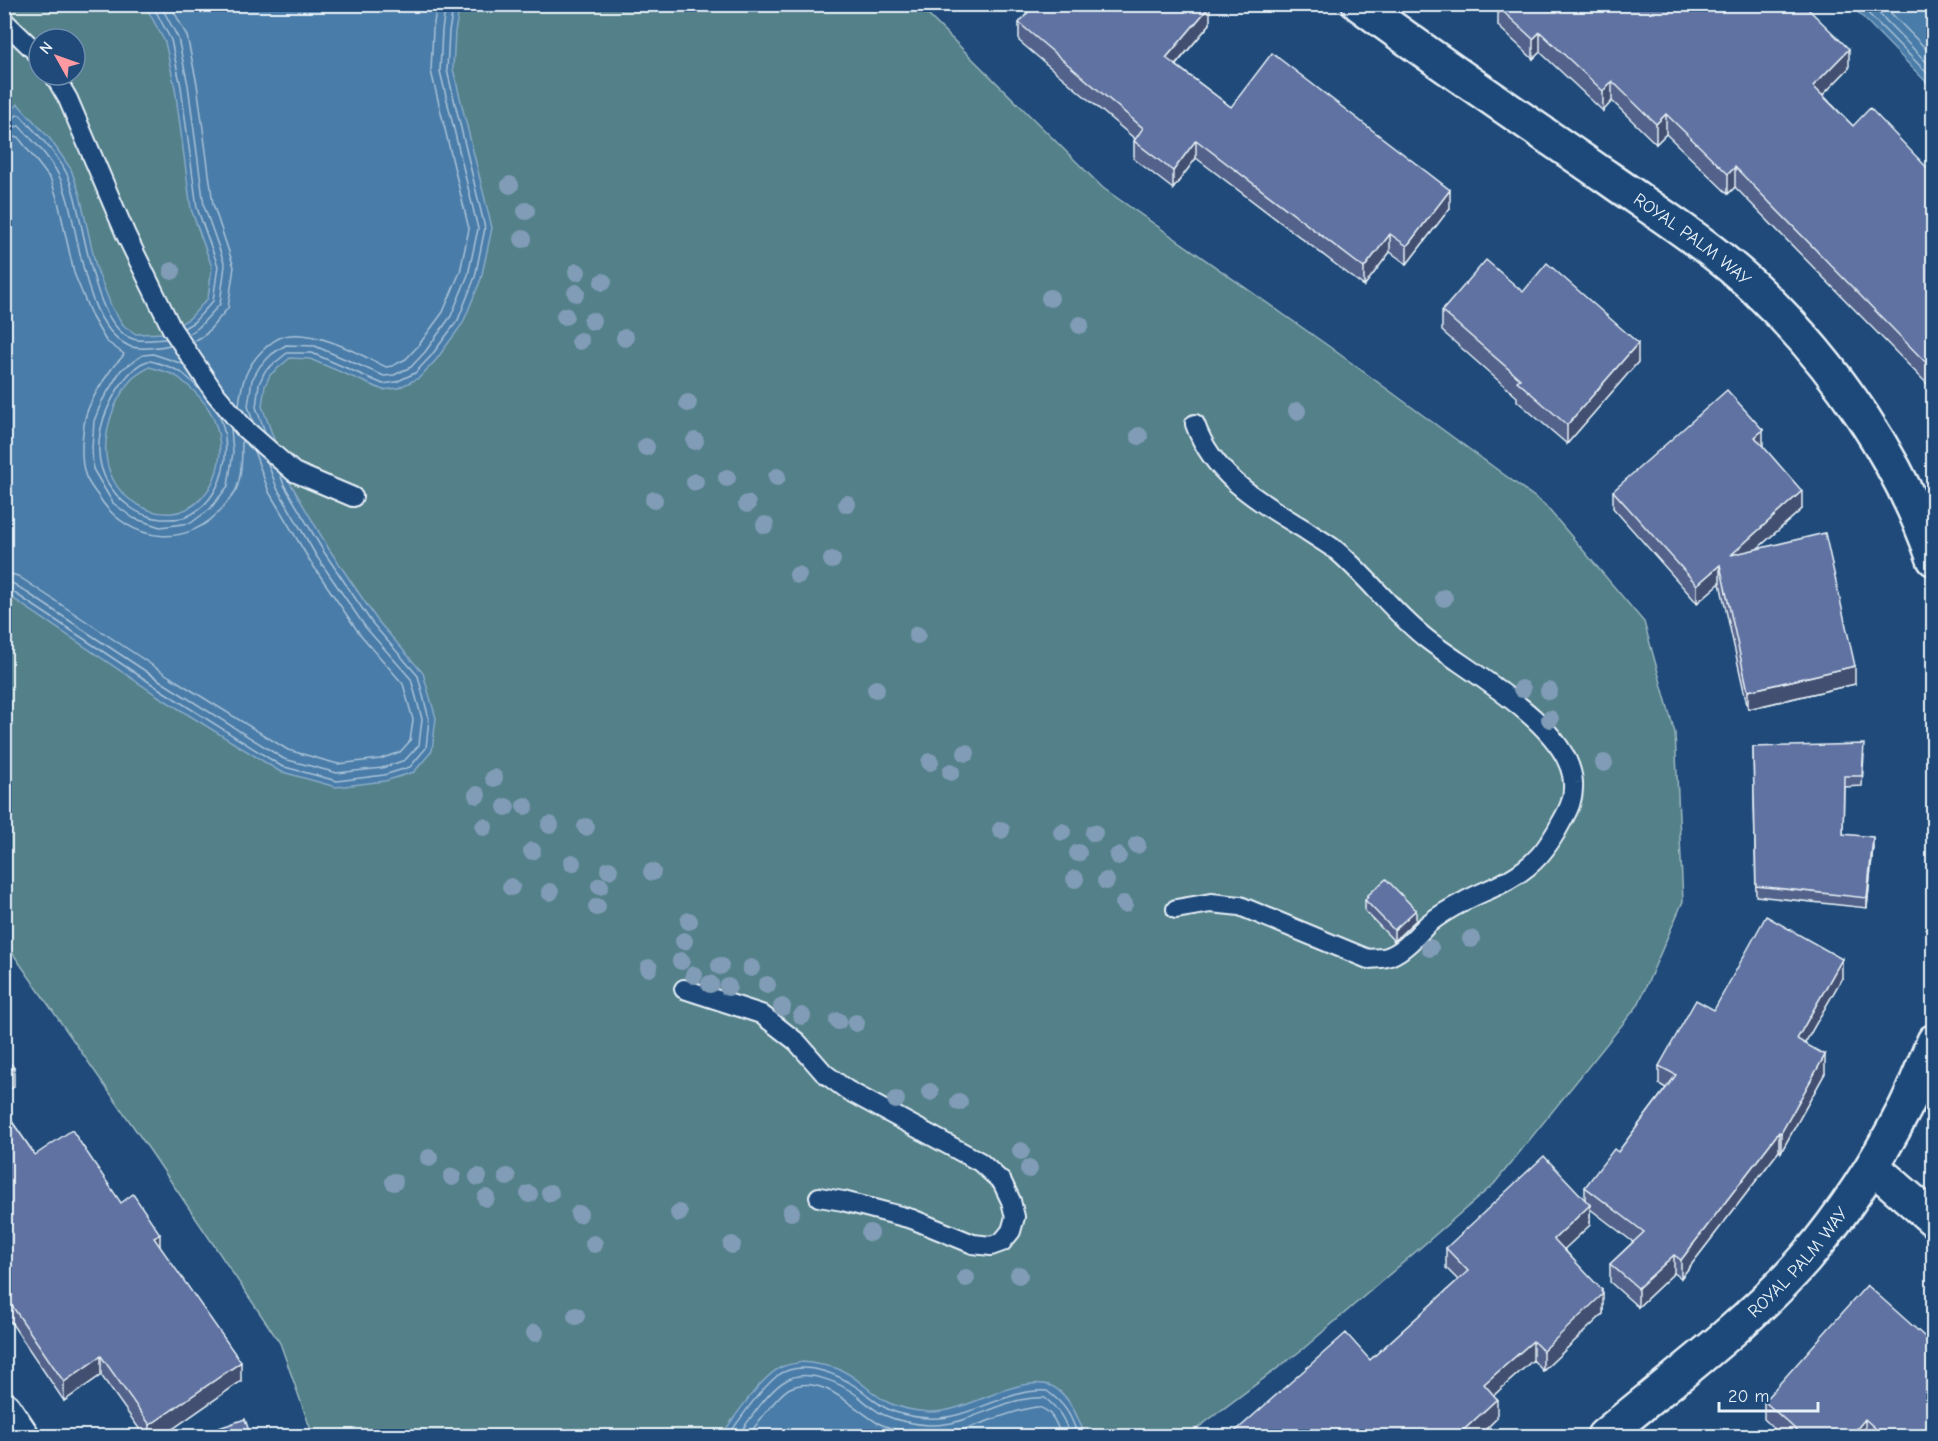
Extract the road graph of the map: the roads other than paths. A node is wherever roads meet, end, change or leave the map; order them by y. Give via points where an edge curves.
1 (1359, 4) edge
2 (4, 21) edge
3 (27, 43) edge
4 (61, 87) edge
5 (1195, 424) dead end
6 (353, 497) dead end
7 (1934, 559) edge
8 (1176, 909) dead end
9 (684, 989) dead end
10 (1934, 1041) edge
11 (1873, 1167) junction
12 (819, 1197) dead end
13 (1934, 1220) edge
14 (4, 1409) edge
15 (22, 1437) edge
16 (1604, 1437) edge

1 - 7 street, ROYAL PALM WAY via 1703,244 1759,292 1810,346 1855,404 1893,467
2 - 3 lane
4 - 6 lane via 163,309 214,392 245,429 294,472
5 - 8 lane via 1215,461 1238,485 1335,549 1365,576 1392,609 1532,716 1566,759 1574,781 1572,803 1542,855 1518,874 1431,922 1389,957 1368,959 1240,906 1211,903
9 - 12 lane via 761,1014 848,1090 980,1162 1002,1182 1015,1217 1011,1231 1002,1242 992,1246 973,1244 912,1219
10 - 11 street, ROYAL PALM WAY via 1906,1106
11 - 13 street
11 - 16 street, ROYAL PALM WAY via 1804,1259 1753,1312
14 - 15 street

